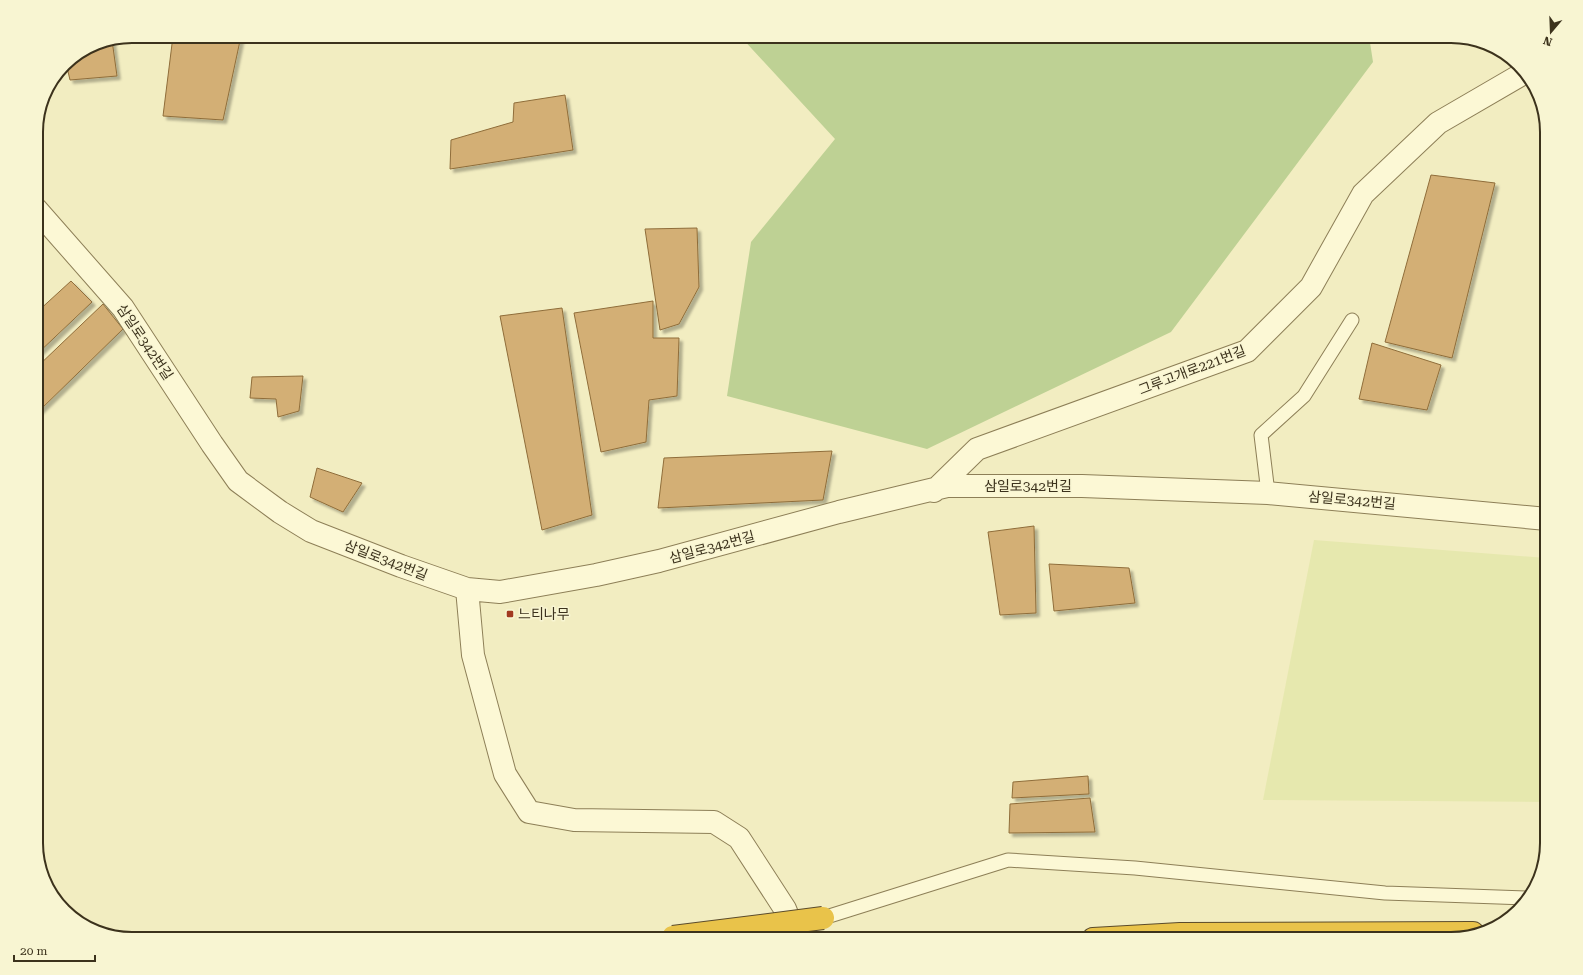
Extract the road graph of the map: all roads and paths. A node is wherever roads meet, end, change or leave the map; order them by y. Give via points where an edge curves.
1 (1520, 75) edge
2 (43, 217) edge
3 (1352, 320) dead end
4 (934, 491) junction
5 (1268, 493) junction
6 (1540, 519) edge
7 (467, 589) junction
8 (1521, 898) edge
9 (823, 918) joint
10 (713, 932) edge
11 (794, 932) edge

1 - 4 street, 그루고개로221번길 via 1438,122 1363,194 1311,287 1247,351 977,449
2 - 7 street, 삼일로342번길 via 123,308 238,480 280,512 311,531
3 - 5 lane via 1304,396 1261,435
4 - 5 street, 삼일로342번길 via 947,486 1082,486
4 - 7 street, 삼일로342번길 via 839,512 659,561 596,575 500,592
5 - 6 street, 삼일로342번길
7 - 11 street via 472,655 503,767 529,812 574,820 714,822 738,838 785,909
8 - 9 lane via 1385,894 1135,868 1008,860
9 - 10 highway, bridge

